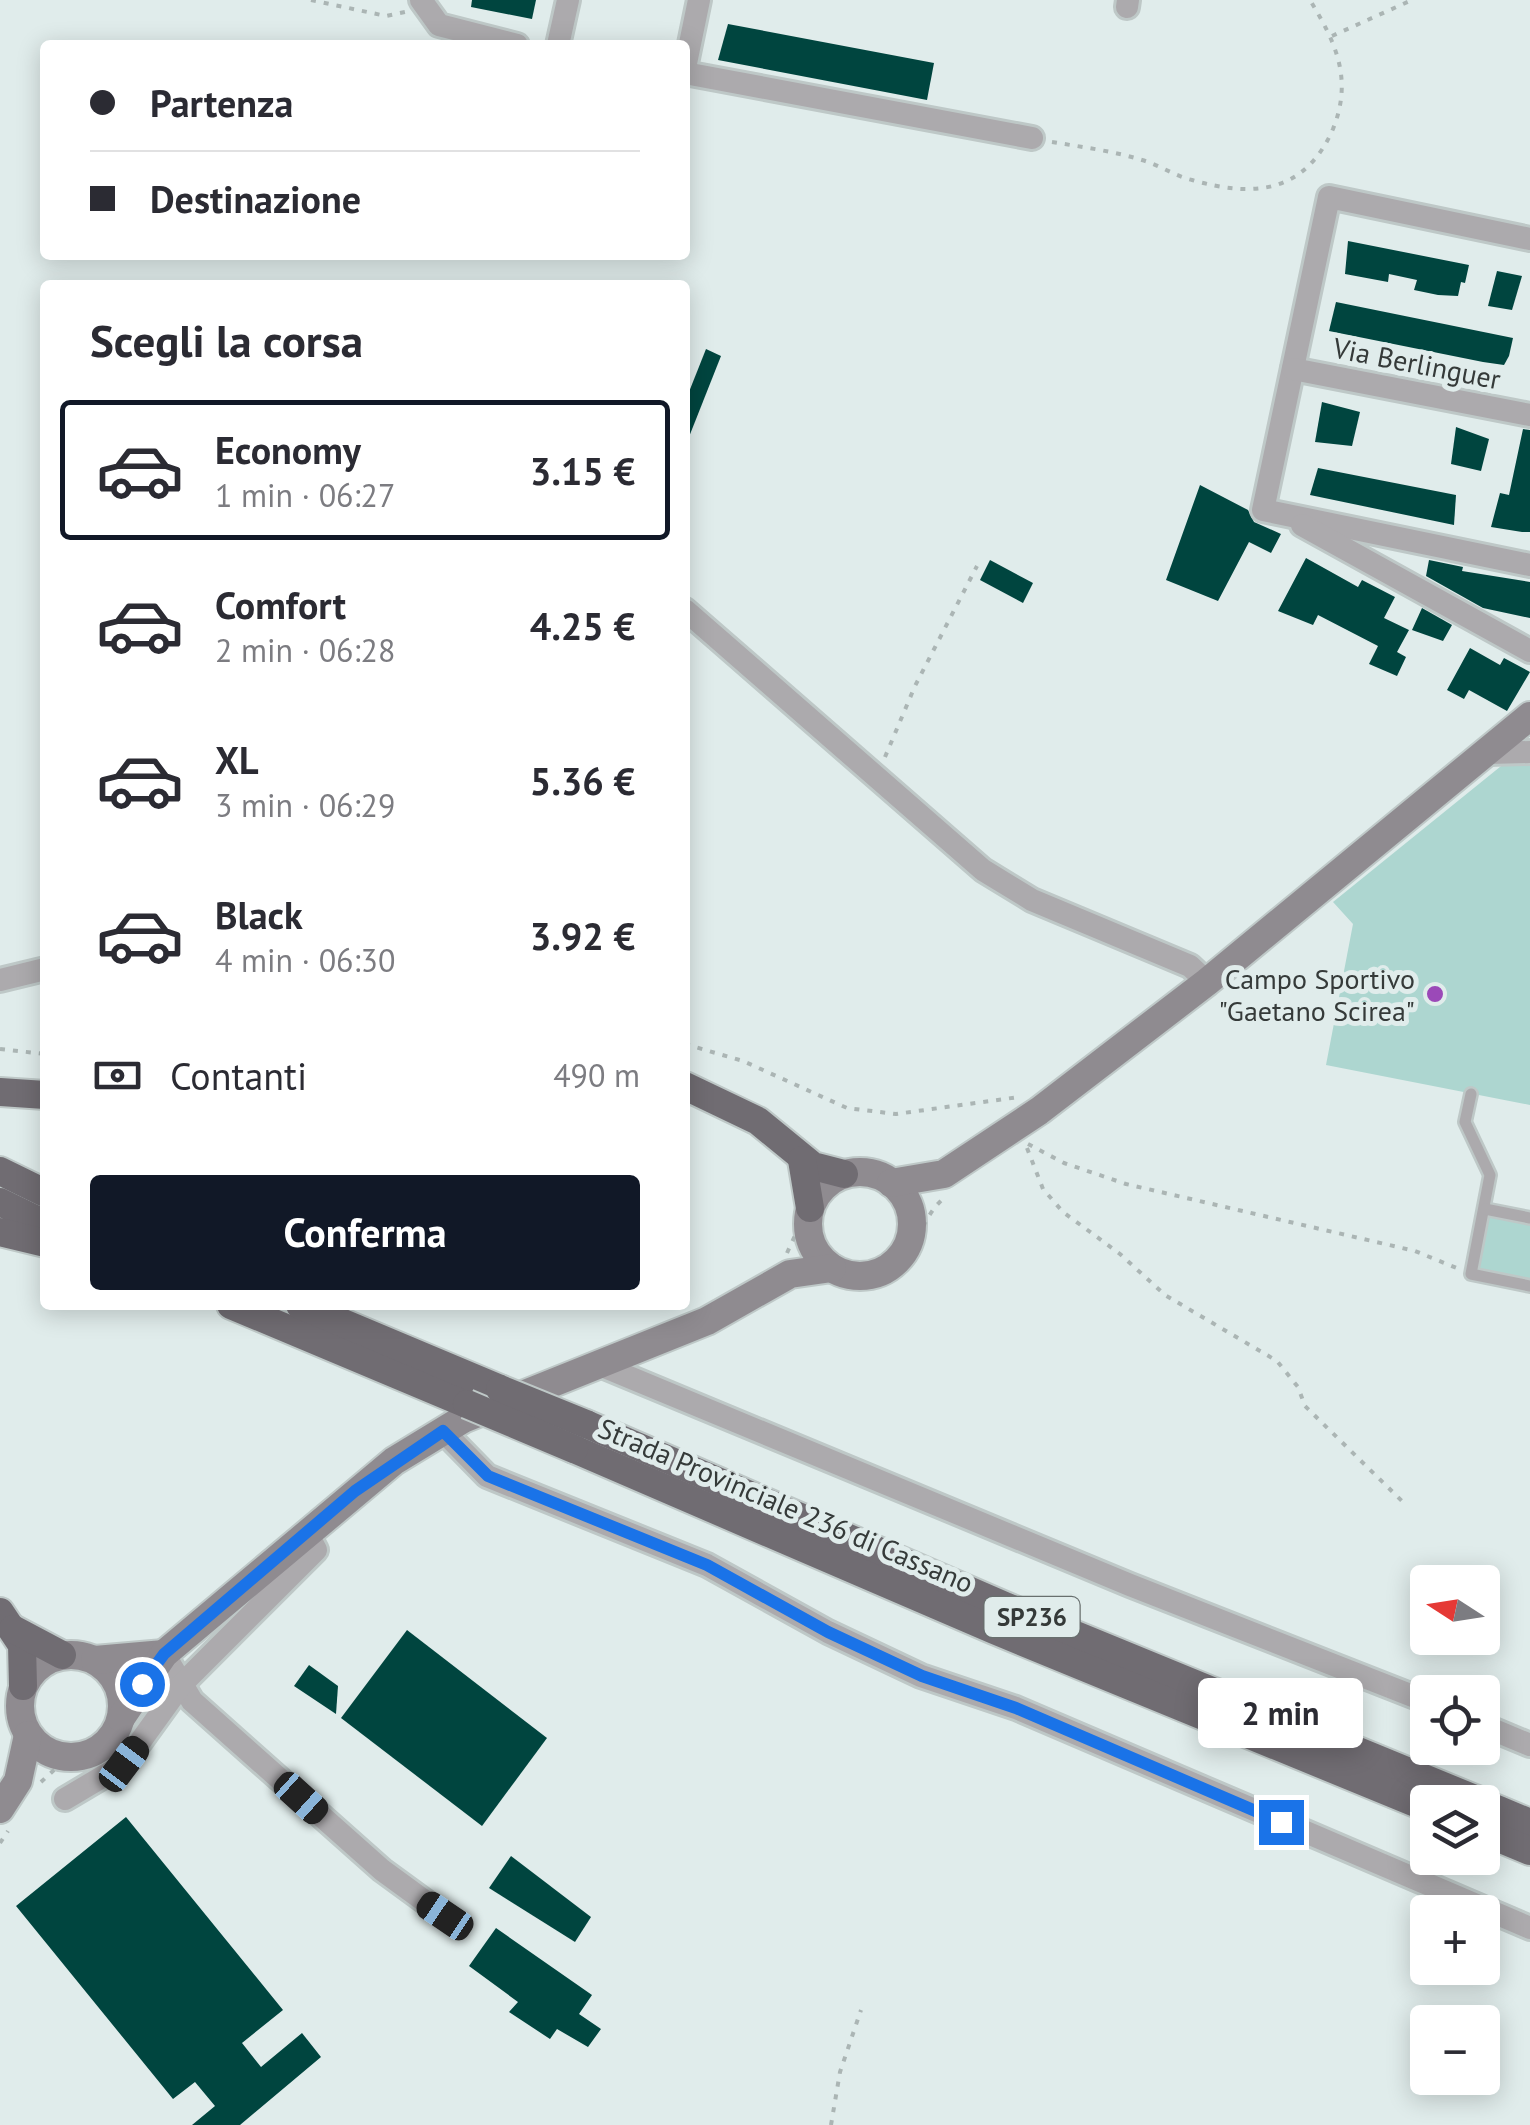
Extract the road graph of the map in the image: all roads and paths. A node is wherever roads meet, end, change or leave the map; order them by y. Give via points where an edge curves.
1 (312, 0) edge
2 (568, 0) edge
3 (699, 0) edge
4 (1310, 0) edge
5 (1412, 0) edge
6 (421, 2) edge
7 (1332, 36) junction
8 (497, 40) edge
9 (559, 40) edge
10 (690, 45) edge
11 (690, 71) edge
12 (1032, 138) joint
13 (1484, 236) junction
14 (1530, 239) edge
15 (1530, 252) edge
16 (1292, 369) junction
17 (1530, 415) edge
18 (1272, 512) junction
19 (1530, 565) edge
20 (977, 566) dead end
21 (690, 614) edge
22 (1530, 652) edge
23 (1530, 716) edge
24 (1488, 752) junction
25 (1530, 752) edge
26 (877, 775) junction
27 (40, 970) edge
28 (0, 980) edge
29 (1207, 982) junction
30 (690, 1045) edge
31 (0, 1049) edge
32 (40, 1053) edge
33 (690, 1088) edge
34 (0, 1092) edge
35 (1470, 1094) dead end
36 (40, 1095) edge
37 (1039, 1111) junction
38 (802, 1160) junction
39 (0, 1171) edge
40 (844, 1174) junction
41 (949, 1182) junction
42 (892, 1183) junction
43 (40, 1191) edge
44 (0, 1202) edge
45 (1485, 1208) junction
46 (1530, 1218) edge
47 (809, 1220) junction
48 (40, 1222) edge
49 (911, 1228) junction
50 (0, 1232) edge
51 (40, 1241) edge
52 (790, 1274) junction
53 (1471, 1274) junction
54 (840, 1276) junction
55 (1530, 1286) edge
56 (220, 1310) edge
57 (244, 1310) edge
58 (312, 1310) edge
59 (349, 1310) edge
60 (304, 1334) junction
61 (600, 1364) junction
62 (500, 1389) junction
63 (443, 1431) junction
64 (580, 1437) junction
65 (1405, 1504) dead end
66 (307, 1533) junction
67 (6, 1620) edge
68 (164, 1654) junction
69 (62, 1655) junction
70 (95, 1660) junction
71 (182, 1685) junction
72 (23, 1686) junction
73 (1410, 1695) edge
74 (121, 1718) junction
75 (1500, 1732) edge
76 (28, 1735) junction
77 (1530, 1745) edge
78 (61, 1757) junction
79 (18, 1781) junction
80 (1438, 1785) edge
81 (65, 1799) dead end
82 (1410, 1801) edge
83 (0, 1809) edge
84 (1500, 1810) edge
85 (1530, 1823) edge
86 (1500, 1839) edge
87 (1500, 1841) edge
88 (1530, 1851) edge
89 (1530, 1859) edge
90 (445, 1916) dead end
91 (1530, 1928) edge
92 (860, 2010) dead end
93 (831, 2125) edge

1 - 6 path via 386,16
2 - 9 street
3 - 10 street
4 - 7 path
5 - 7 path
6 - 8 street via 439,25
7 - 12 path via 1344,75 1338,117 1303,174 1286,185 1211,184 1143,160
11 - 12 street
13 - 14 street
13 - 15 street
13 - 16 street via 1328,203
16 - 17 street, Via Berlinguer
16 - 18 street
18 - 19 street
18 - 22 street
20 - 26 path
21 - 26 street
23 - 24 main road
24 - 25 street
24 - 29 main road
26 - 29 street via 1007,886 1190,966
27 - 28 street
29 - 37 main road
30 - 37 path via 743,1060 847,1108 896,1114 1014,1095
31 - 32 path
33 - 38 highway via 758,1121
34 - 36 highway
35 - 45 lane via 1465,1122 1490,1175
37 - 41 main road
38 - 40 highway
38 - 47 highway
39 - 43 highway
40 - 42 main road
40 - 47 main road via 830,1182
41 - 42 main road
41 - 49 main road via 919,1207
41 - 54 path via 928,1213 918,1246 896,1274 880,1283
42 - 49 main road via 910,1211
44 - 48 highway
45 - 46 lane
45 - 53 lane
47 - 52 main road
47 - 54 main road via 821,1259
49 - 54 main road via 897,1260 883,1270
50 - 51 highway
52 - 54 main road
52 - 61 main road via 707,1320
53 - 55 lane
53 - 65 path via 1414,1251 1126,1184 1024,1141 1042,1188 1063,1212 1165,1296 1277,1361 1305,1406
56 - 60 highway
57 - 60 highway, Strada Provinciale 236 di Cassano / SP236
58 - 62 highway, Strada Provinciale 236 di Cassano / SP236
59 - 62 highway via 404,1333
60 - 64 highway, Strada Provinciale 236 di Cassano / SP236, bridge via 468,1404
61 - 63 main road
61 - 73 street
62 - 64 highway, Strada Provinciale 236 di Cassano / SP236, bridge
63 - 66 main road via 394,1460
63 - 91 street via 488,1476 707,1565 905,1668 1016,1708
64 - 80 highway, Strada Provinciale 236 di Cassano / SP236
64 - 82 highway, Strada Provinciale 236 di Cassano / SP236 via 994,1630
66 - 68 main road
66 - 71 street via 316,1550
67 - 69 highway
67 - 72 highway via 22,1644
68 - 70 main road
68 - 71 street
68 - 74 main road
69 - 70 main road
69 - 72 main road via 46,1661
70 - 74 main road via 118,1684
71 - 81 street via 124,1764
71 - 90 street via 192,1702 382,1870
72 - 76 main road via 21,1719
74 - 78 main road via 105,1745 77,1758
75 - 77 street
76 - 78 main road
76 - 79 main road
78 - 79 main road
79 - 83 main road
84 - 85 highway, Strada Provinciale 236 di Cassano / SP236
86 - 88 highway
87 - 89 highway
92 - 93 path

